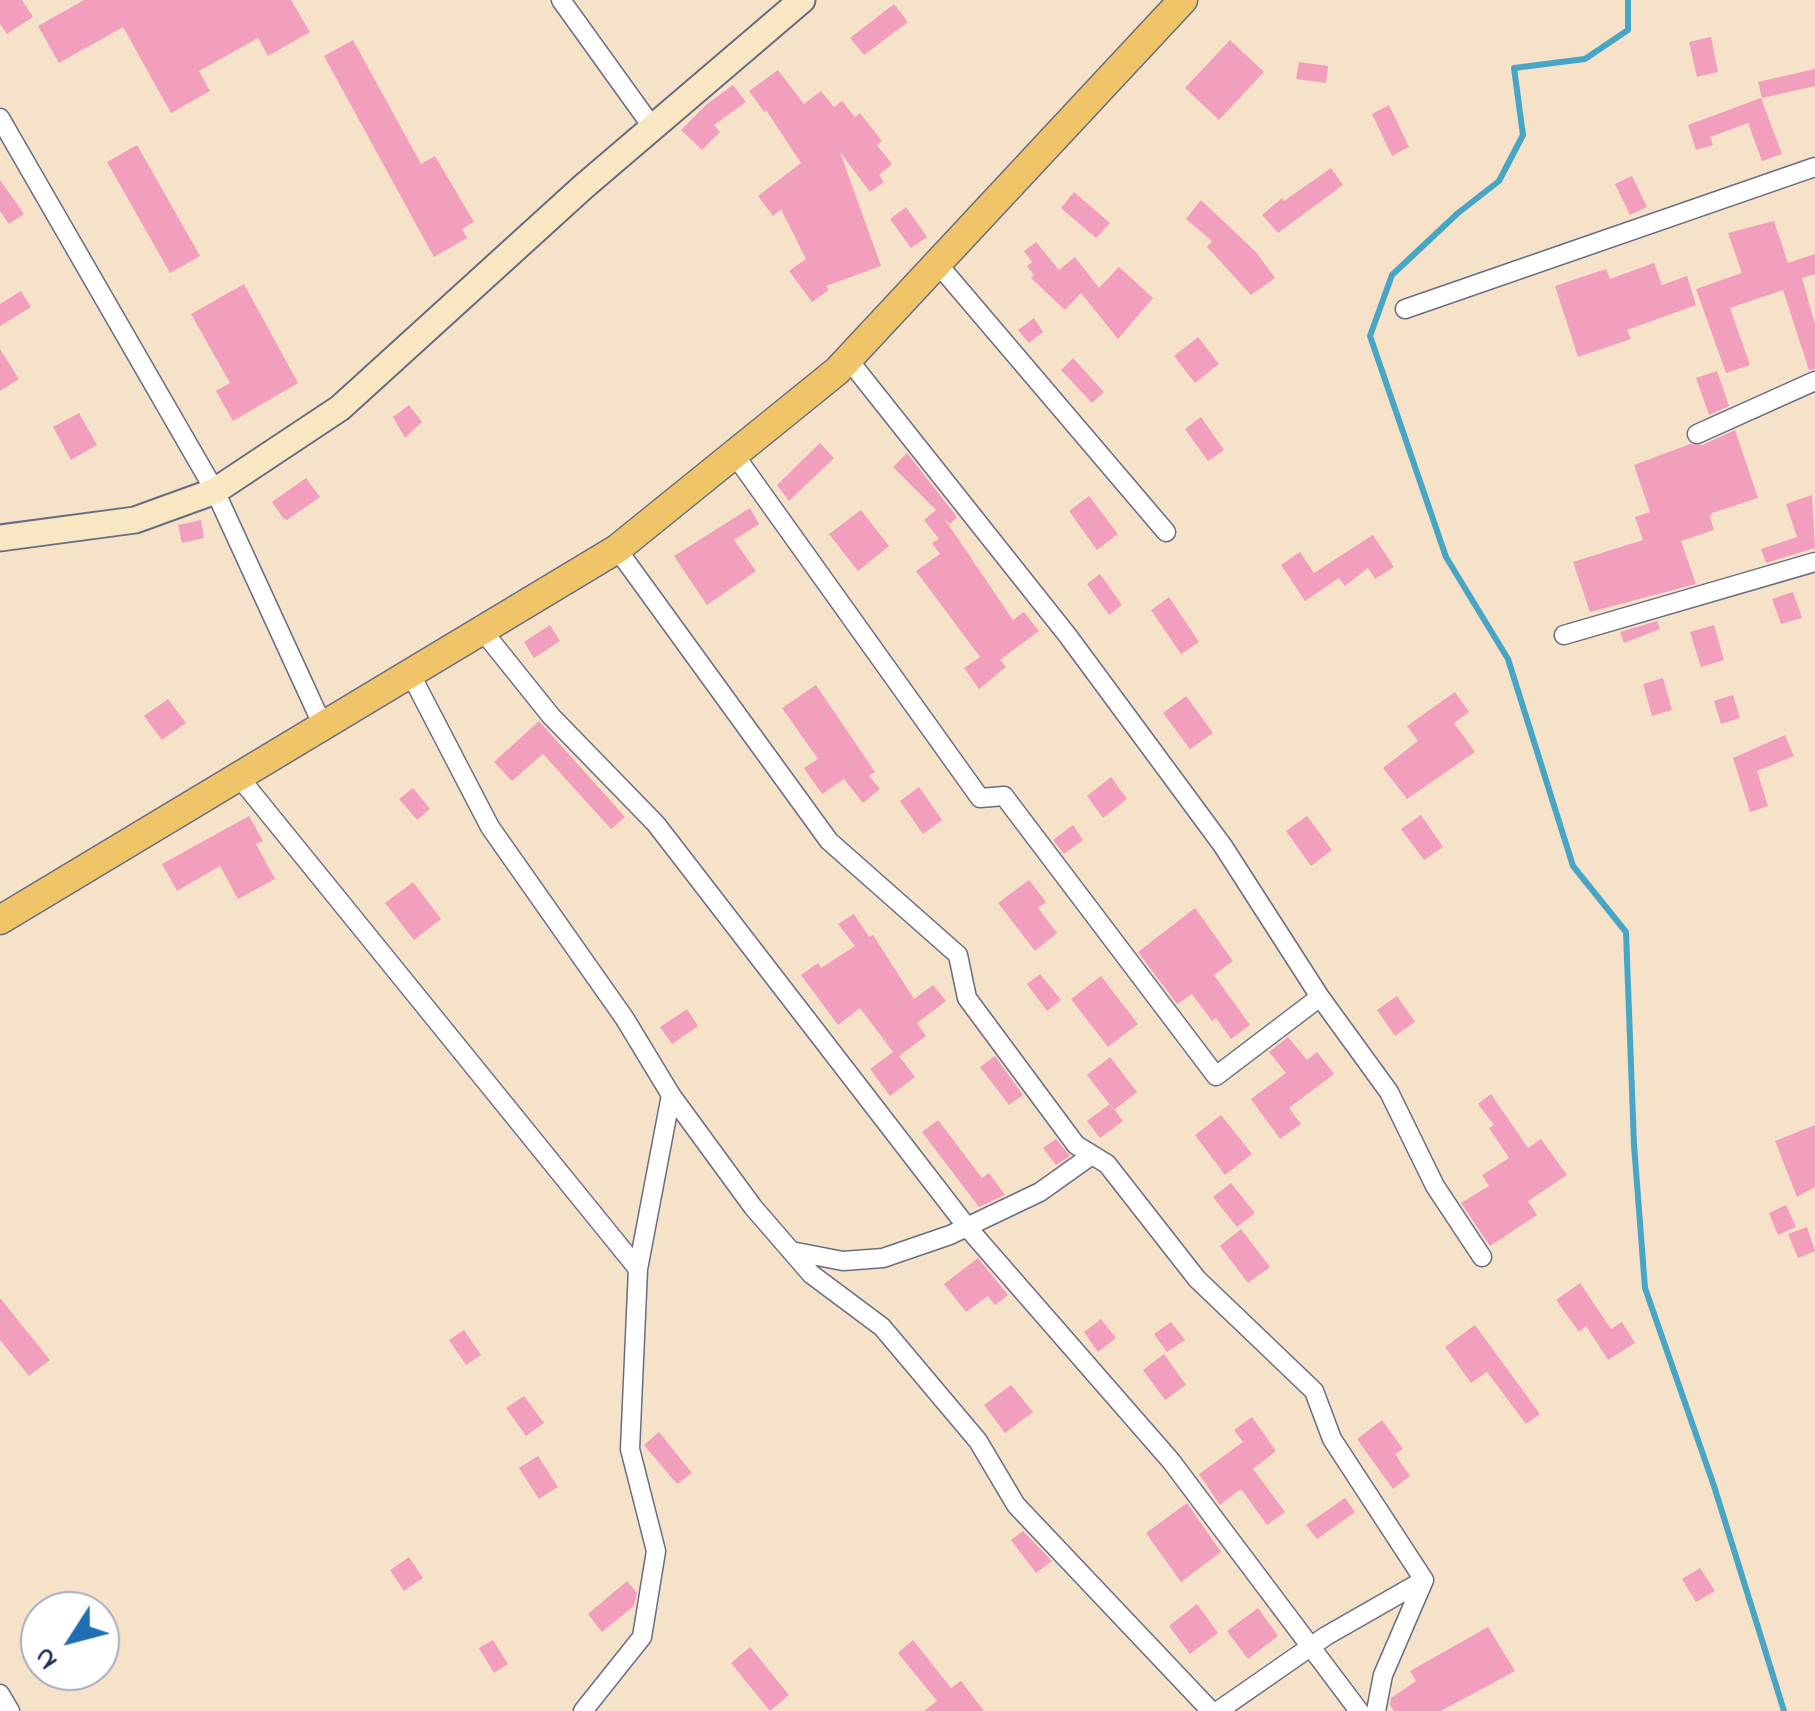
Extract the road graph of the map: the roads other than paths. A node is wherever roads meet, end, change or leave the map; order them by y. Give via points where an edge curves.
1 (561, 0) edge
2 (802, 0) edge
3 (1183, 0) edge
4 (0, 118) edge
5 (653, 128) junction
6 (1815, 167) edge
7 (938, 263) junction
8 (1404, 309) dead end
9 (848, 359) junction
10 (1815, 381) edge
11 (1697, 434) dead end
12 (734, 454) junction
13 (215, 491) junction
14 (1166, 532) dead end
15 (0, 538) edge
16 (617, 549) junction
17 (1815, 562) edge
18 (482, 630) junction
19 (1564, 635) dead end
20 (410, 673) junction
21 (323, 726) junction
22 (240, 777) junction
23 (0, 920) edge
24 (1320, 997) junction
25 (671, 1095) junction
26 (1092, 1155) junction
27 (966, 1228) junction
28 (791, 1251) junction
29 (1482, 1257) dead end
30 (638, 1269) junction
31 (1424, 1580) junction
32 (1312, 1646) junction
33 (0, 1694) edge
34 (10, 1711) edge
35 (583, 1711) edge
36 (1215, 1711) edge
37 (1359, 1711) edge
38 (1376, 1711) edge

1 - 5 street
2 - 5 street
3 - 7 main road
4 - 13 street
5 - 13 street via 340,408
6 - 8 street
7 - 9 main road
7 - 14 street
9 - 12 main road
9 - 24 street via 1092,668 1222,846
10 - 11 street
12 - 16 main road
12 - 24 street via 980,798 1004,796 1216,1076
13 - 15 street via 134,520
13 - 21 street
16 - 18 main road
16 - 26 street via 829,841 958,956 967,998 1076,1145
17 - 19 street
18 - 20 main road
18 - 27 street via 551,716 656,824
20 - 21 main road
20 - 25 street via 490,827 626,1019
21 - 22 main road
22 - 23 main road
22 - 30 street
24 - 29 street via 1389,1092 1435,1186
25 - 28 street
25 - 30 street
26 - 27 street via 1040,1192
26 - 31 street via 1108,1164 1197,1279 1314,1391 1332,1439
27 - 28 street via 883,1258 843,1261
27 - 32 street via 1171,1461
28 - 36 street via 882,1327 978,1440 1016,1505
30 - 35 street via 630,1450 656,1551 642,1637
31 - 32 street
31 - 38 street via 1383,1675
32 - 36 street
32 - 37 street
33 - 34 street

